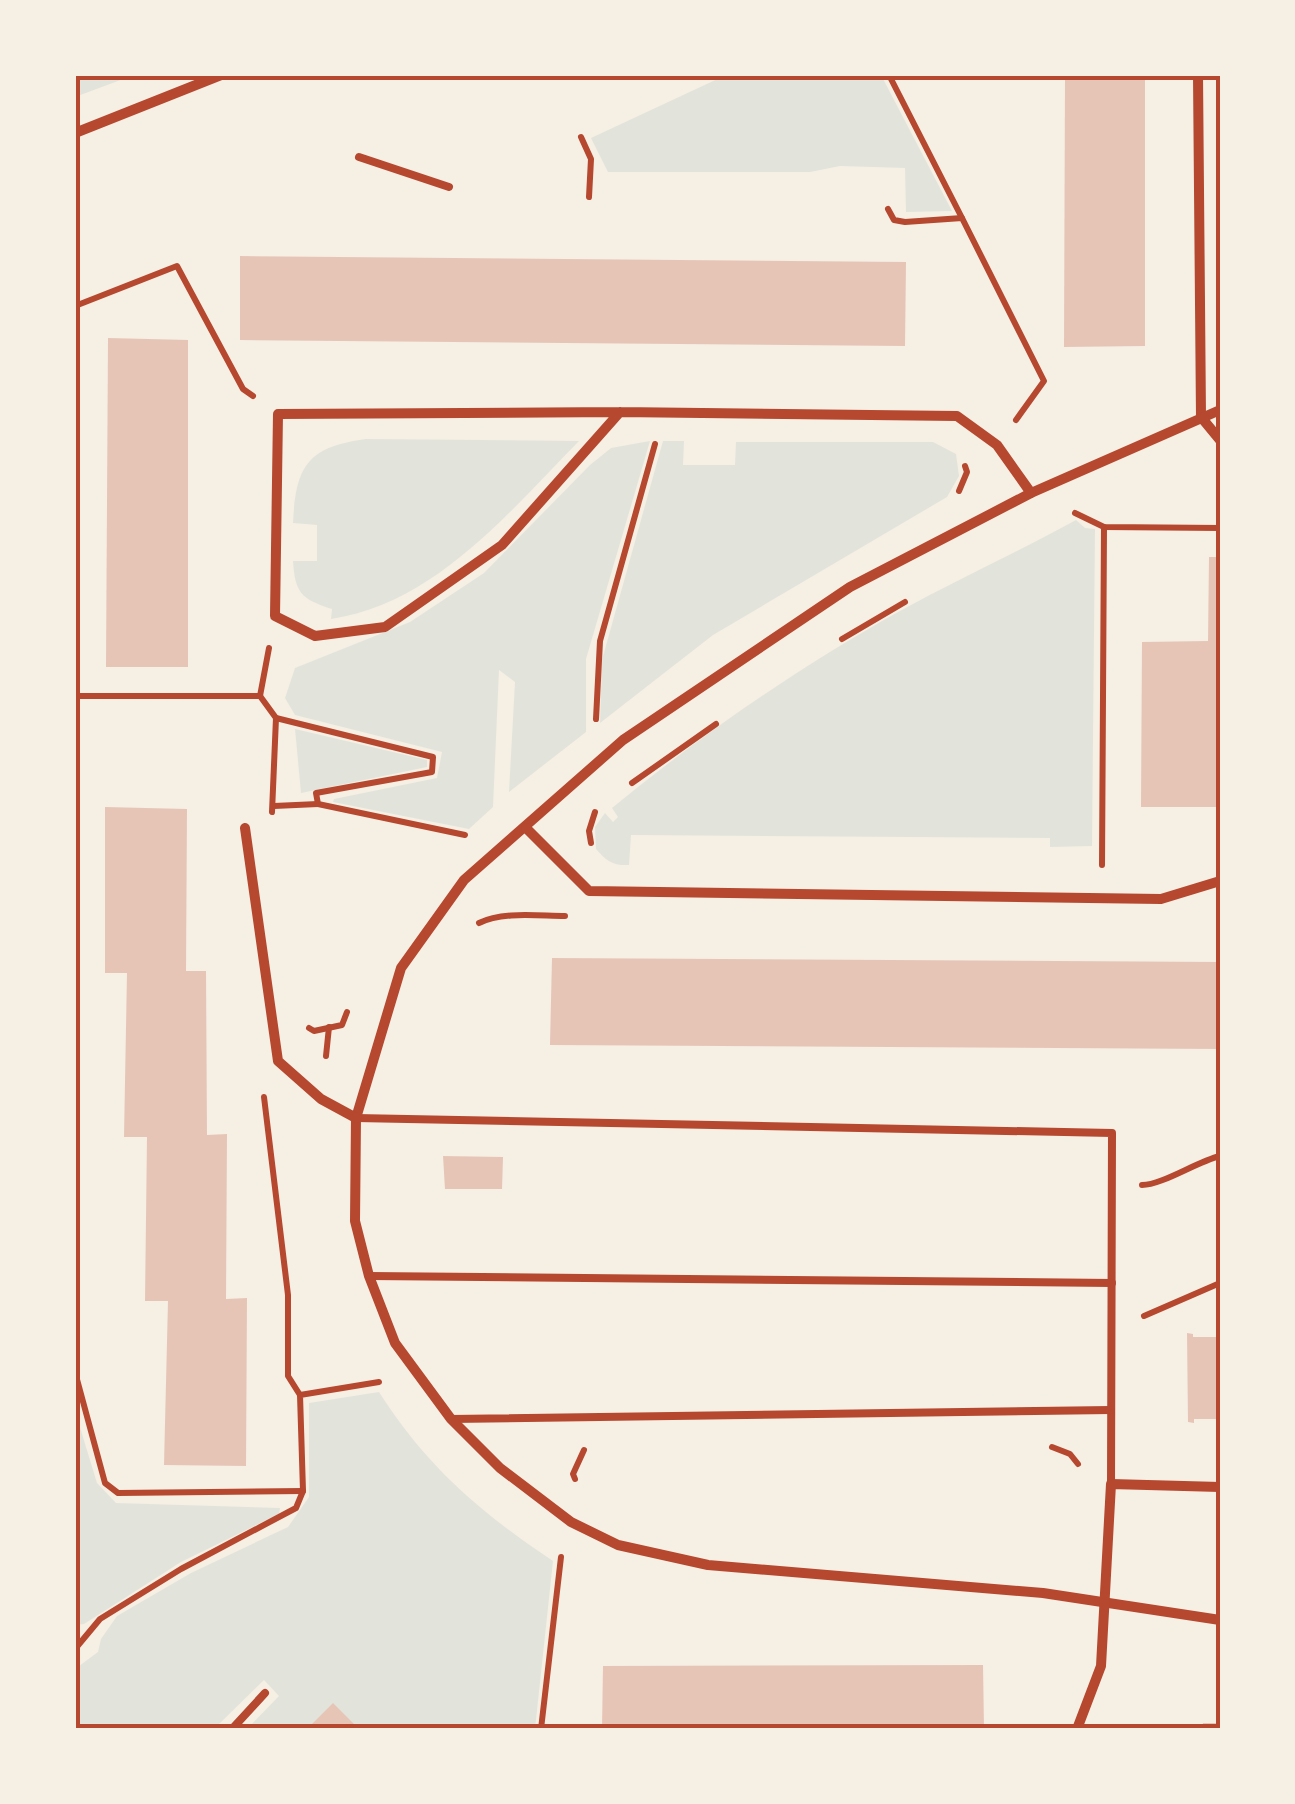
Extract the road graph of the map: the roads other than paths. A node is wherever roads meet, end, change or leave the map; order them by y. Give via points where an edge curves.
1 (221, 75) edge
2 (1198, 75) edge
3 (75, 133) edge
4 (359, 157) dead end
5 (449, 187) dead end
6 (1220, 410) edge
7 (620, 412) junction
8 (1201, 417) junction
9 (1220, 440) edge
10 (1031, 494) junction
11 (245, 828) dead end
12 (526, 828) junction
13 (1220, 881) edge
14 (356, 1118) junction
15 (369, 1276) junction
16 (1112, 1283) junction
17 (1111, 1410) junction
18 (452, 1419) junction
19 (1111, 1484) junction
20 (1220, 1486) edge
21 (1105, 1604) junction
22 (1220, 1620) edge
23 (266, 1693) dead end
24 (232, 1729) edge
25 (1077, 1729) edge

1 - 3 street
2 - 8 street
4 - 5 lane
6 - 8 street
7 - 7 street via 502,545 385,627 315,636 276,616 278,414
7 - 10 street via 957,416 998,445
8 - 9 street
8 - 10 street
10 - 12 street via 850,587 623,740
11 - 14 street via 278,1061 321,1099
12 - 13 street via 589,891 1162,900
12 - 14 street via 464,880 401,968
14 - 15 street via 355,1221
14 - 16 lane via 1112,1133
15 - 16 lane
15 - 18 street via 395,1343
16 - 17 lane
17 - 18 lane
17 - 19 lane
18 - 21 street via 514,1479 571,1522 618,1545 708,1564
19 - 20 street
19 - 21 street
21 - 22 street
21 - 25 street via 1101,1666
23 - 24 lane

